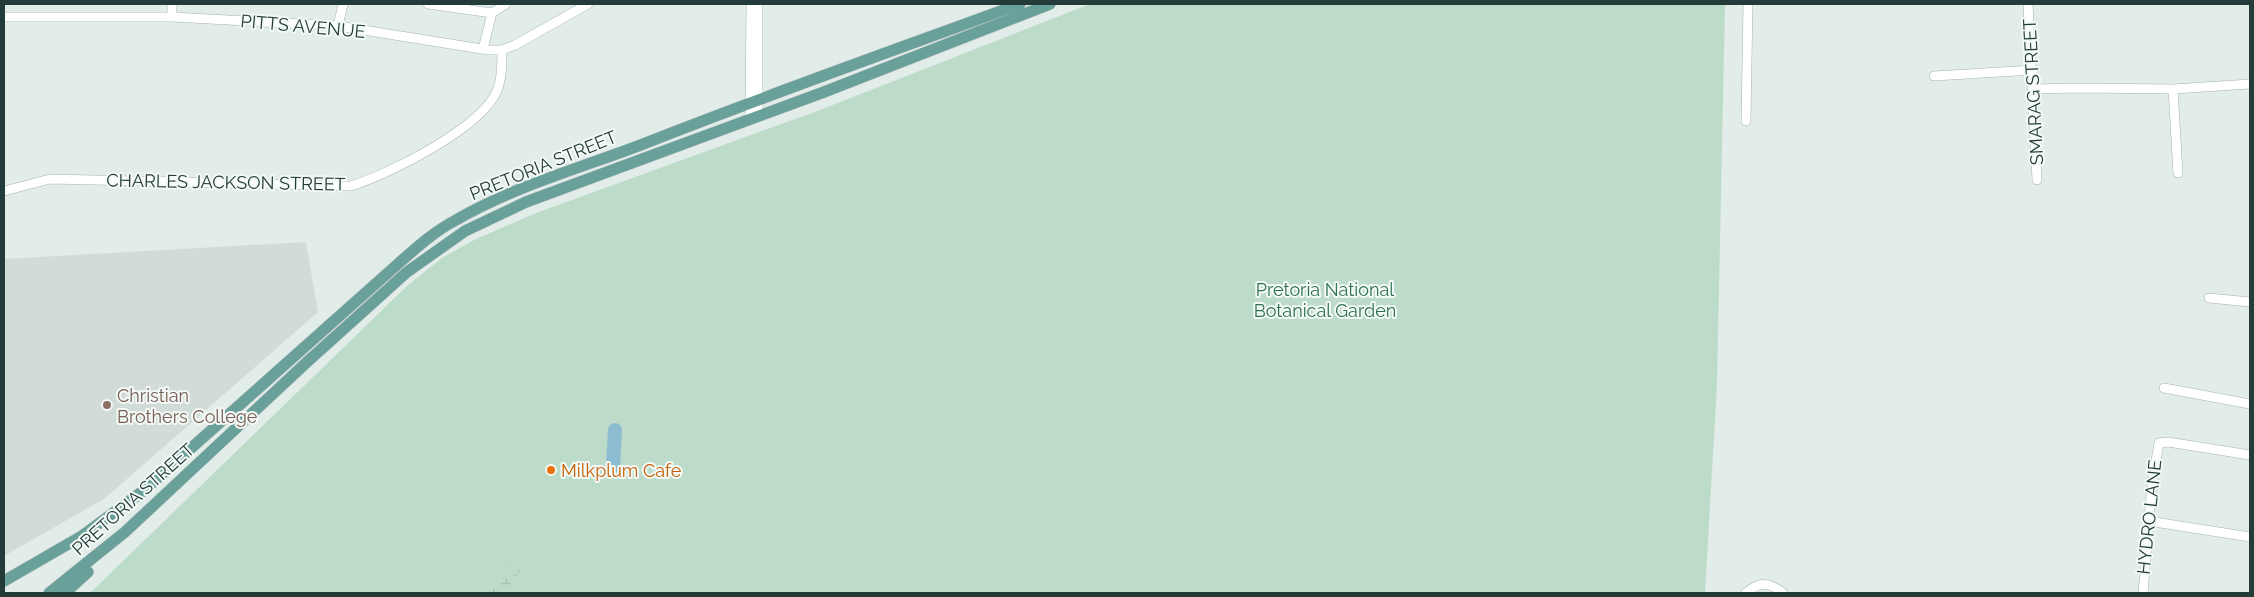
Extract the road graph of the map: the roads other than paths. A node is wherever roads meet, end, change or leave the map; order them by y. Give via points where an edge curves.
1 (172, 4) edge
2 (343, 4) edge
3 (428, 4) edge
4 (506, 4) edge
5 (588, 4) edge
6 (751, 4) edge
7 (758, 4) edge
8 (1020, 4) edge
9 (1050, 4) edge
10 (1748, 4) edge
11 (2028, 4) edge
12 (492, 14) junction
13 (4, 17) edge
14 (172, 17) junction
15 (338, 26) junction
16 (483, 50) junction
17 (502, 50) junction
18 (2033, 70) junction
19 (1934, 76) dead end
20 (2250, 84) edge
21 (2173, 89) junction
22 (2034, 90) junction
23 (754, 100) junction
24 (754, 118) junction
25 (1746, 121) dead end
26 (2178, 173) dead end
27 (2037, 180) dead end
28 (4, 191) edge
29 (2209, 298) dead end
30 (2250, 302) edge
31 (2164, 388) dead end
32 (2250, 404) edge
33 (2250, 455) edge
34 (2148, 520) junction
35 (124, 532) junction
36 (2250, 537) edge
37 (4, 580) edge
38 (49, 593) edge
39 (65, 593) edge
40 (1746, 593) edge
41 (1783, 593) edge
42 (2143, 593) edge

1 - 14 street
2 - 15 street
3 - 12 street
4 - 12 street
5 - 17 street, PITTS AVENUE
6 - 23 street
7 - 23 street
8 - 23 main road, PRETORIA STREET
9 - 24 main road, PRETORIA STREET
10 - 25 street
11 - 18 street, SMARAG STREET
12 - 16 street
13 - 14 street, PITTS AVENUE
14 - 15 street, PITTS AVENUE
15 - 16 street, PITTS AVENUE
16 - 17 street, PITTS AVENUE
17 - 28 street, CHARLES JACKSON STREET via 501,79 496,92 474,120 433,147 350,186 50,179
18 - 19 street
18 - 22 street, SMARAG STREET
20 - 21 street
21 - 22 street
21 - 26 street
22 - 27 street, SMARAG STREET
23 - 24 street
23 - 37 main road, PRETORIA STREET via 522,188 431,236 143,491 82,536
24 - 35 main road, PRETORIA STREET via 526,202 465,231 435,250 354,319
29 - 30 street
31 - 32 street
33 - 34 street, HYDRO LANE via 2160,442 2155,455
34 - 36 street
34 - 42 street, HYDRO LANE
35 - 38 main road, PRETORIA STREET
35 - 39 main road via 107,554
40 - 41 street via 1763,584 1773,585

